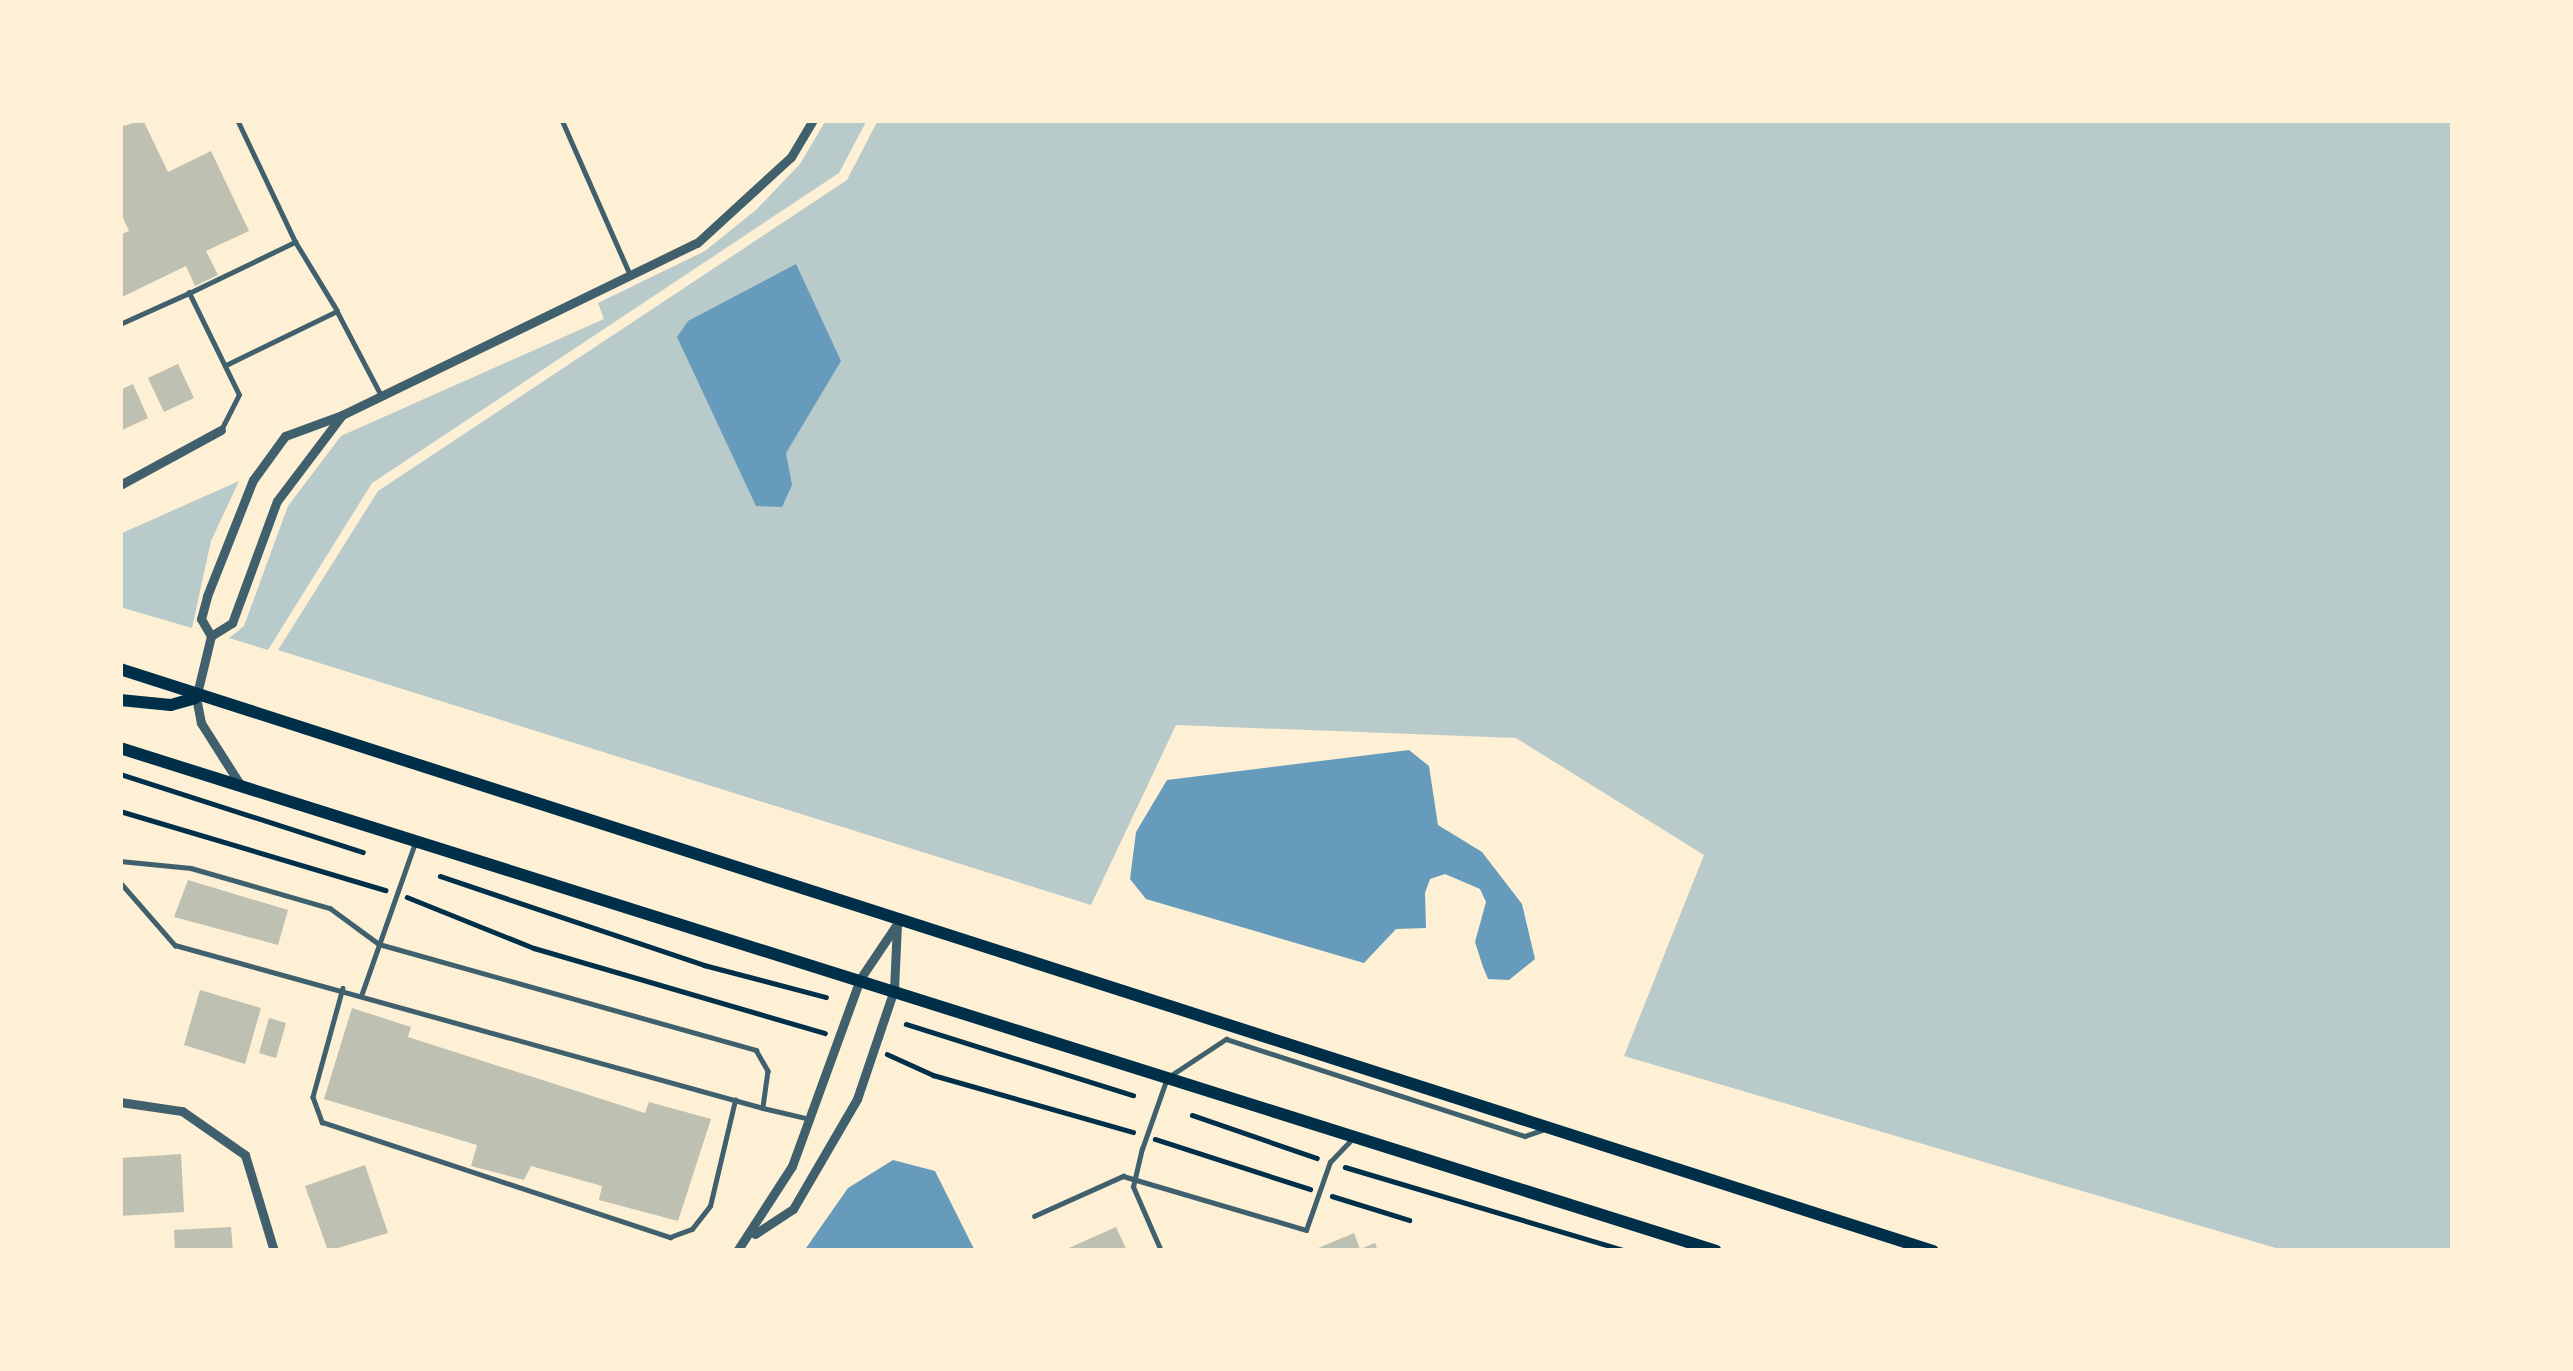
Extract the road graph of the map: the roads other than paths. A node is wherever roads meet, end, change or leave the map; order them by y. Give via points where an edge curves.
1 (237, 120) edge
2 (562, 120) edge
3 (813, 120) edge
4 (295, 242) junction
5 (632, 276) junction
6 (189, 293) junction
7 (337, 311) junction
8 (120, 323) edge
9 (224, 365) junction
10 (380, 393) junction
11 (342, 415) junction
12 (221, 430) joint
13 (120, 484) edge
14 (212, 636) junction
15 (120, 669) edge
16 (196, 698) junction
17 (120, 700) edge
18 (120, 748) edge
19 (242, 786) junction
20 (416, 840) junction
21 (120, 861) edge
22 (120, 882) edge
23 (897, 924) junction
24 (379, 944) junction
25 (860, 979) junction
26 (343, 988) junction
27 (894, 990) junction
28 (361, 996) junction
29 (1167, 1078) junction
30 (735, 1100) junction
31 (120, 1102) edge
32 (763, 1108) junction
33 (808, 1119) junction
34 (1551, 1127) junction
35 (1353, 1138) junction
36 (1134, 1179) junction
37 (1034, 1216) dead end
38 (754, 1234) junction
39 (274, 1251) edge
40 (737, 1251) edge
41 (1161, 1251) edge
42 (1716, 1251) edge
43 (1933, 1251) edge

1 - 4 lane
2 - 5 lane
3 - 5 street via 750,201 697,243
4 - 6 lane
4 - 7 lane
5 - 10 street
6 - 8 lane
6 - 9 lane
7 - 9 lane
7 - 10 lane
9 - 12 lane via 239,395
10 - 11 street
11 - 14 street via 277,501 232,623
11 - 14 street via 316,418 285,436 253,480 207,596 201,619
12 - 13 street
14 - 16 street
15 - 16 main road
16 - 17 main road via 171,705
16 - 19 street via 201,723
16 - 23 main road
18 - 19 main road
19 - 20 main road
20 - 24 lane
20 - 25 main road
21 - 24 lane via 191,868 330,908
22 - 26 lane via 175,946
23 - 25 street
23 - 27 street
23 - 34 main road
24 - 28 lane
24 - 32 lane via 756,1050 768,1072
25 - 27 main road
25 - 33 street
26 - 28 lane
26 - 30 lane via 313,1097 322,1123 670,1237 692,1229 710,1206
27 - 29 main road
27 - 38 street via 857,1099 793,1209
28 - 30 lane
29 - 34 lane via 1226,1039 1525,1136
29 - 35 main road
29 - 36 lane
30 - 32 lane
31 - 39 street via 182,1112 245,1155
32 - 33 lane
33 - 38 street
34 - 43 main road
35 - 36 lane via 1330,1162 1306,1230
35 - 42 main road
36 - 37 lane via 1124,1176
36 - 41 lane
38 - 40 street

